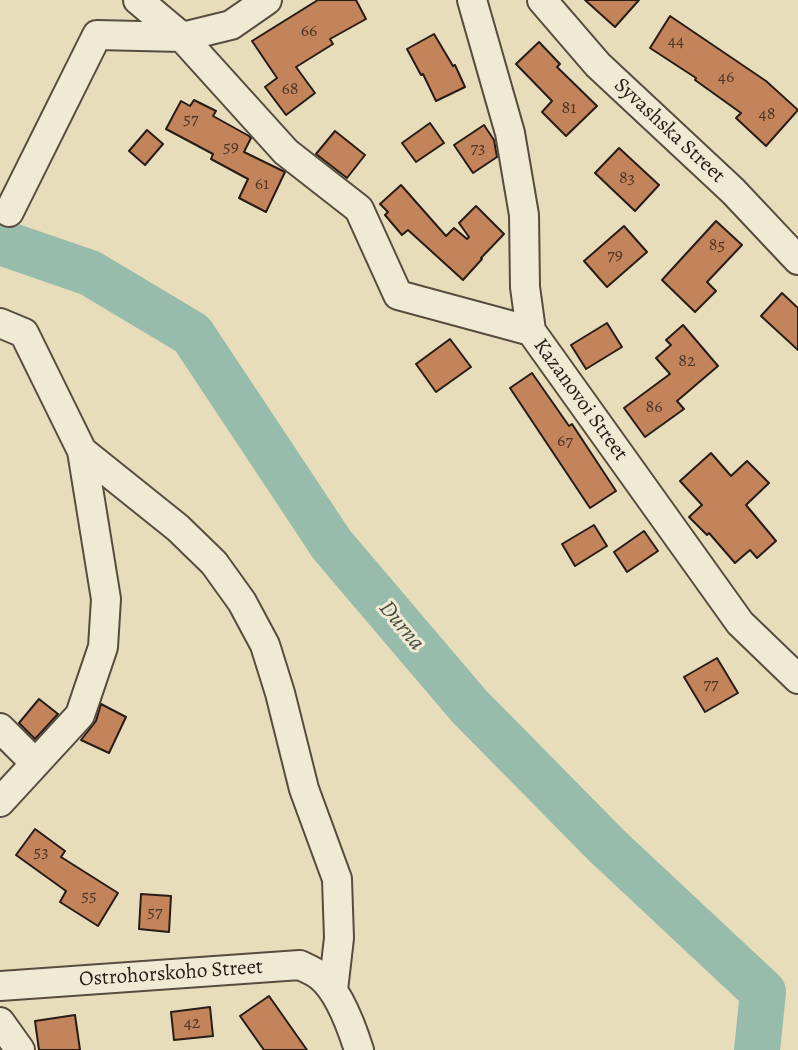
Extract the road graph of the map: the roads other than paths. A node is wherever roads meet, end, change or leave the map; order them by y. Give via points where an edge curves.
1 (138, 0) edge
2 (267, 0) edge
3 (472, 0) edge
4 (542, 0) edge
5 (182, 37) junction
6 (9, 212) dead end
7 (798, 260) edge
8 (0, 323) edge
9 (531, 331) junction
10 (82, 451) junction
11 (798, 679) edge
12 (0, 728) edge
13 (35, 763) junction
14 (0, 802) edge
15 (0, 986) edge
16 (333, 990) junction
17 (0, 1022) edge
18 (20, 1050) edge
19 (359, 1050) edge

1 - 5 street, Kazanovoi Street
2 - 5 street via 231,25
3 - 9 street via 510,133 524,215
4 - 7 street, Syvashska Street via 598,65 733,191
5 - 6 street via 97,35
5 - 9 street, Kazanovoi Street via 286,152 359,209 398,295
8 - 10 street via 23,333
9 - 11 street, Kazanovoi Street via 740,623
10 - 13 street via 106,599 103,647 80,715
10 - 16 street via 178,528 214,564 265,645 304,789 337,878 340,938
12 - 13 street
13 - 14 street
15 - 16 street, Ostrohorskoho Street via 300,965
16 - 19 street
17 - 18 street

